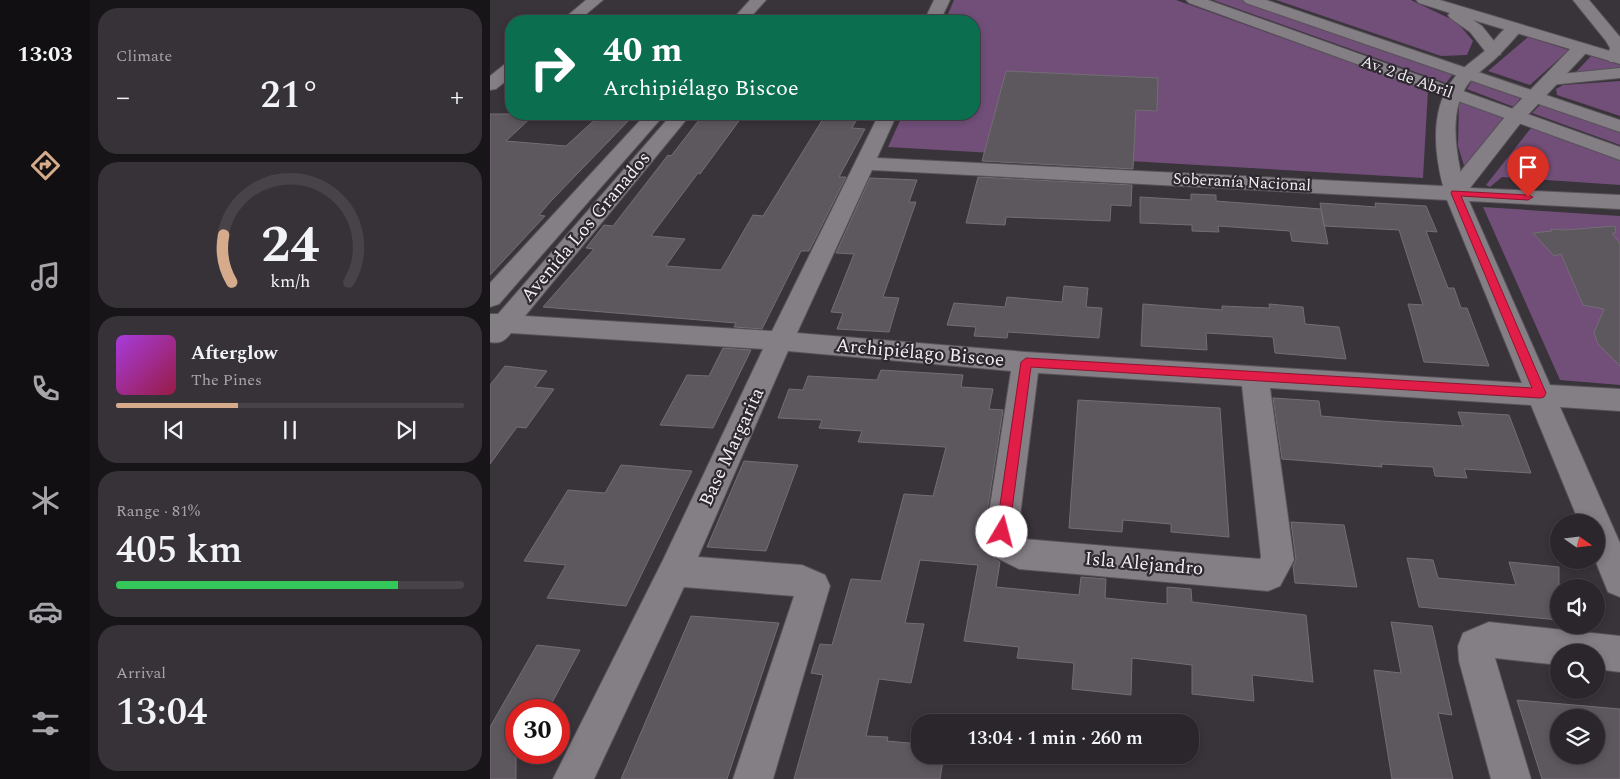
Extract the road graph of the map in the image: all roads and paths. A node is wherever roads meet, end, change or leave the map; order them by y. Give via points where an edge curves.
1 (595, 0) edge
2 (758, 0) edge
3 (942, 0) edge
4 (1194, 0) edge
5 (1251, 0) edge
6 (1581, 0) edge
7 (1427, 1) edge
8 (576, 15) edge
9 (744, 15) edge
10 (935, 15) edge
11 (1514, 29) junction
12 (1582, 48) junction
13 (1494, 51) junction
14 (1619, 64) edge
15 (505, 73) edge
16 (1467, 75) junction
17 (1550, 80) junction
18 (490, 85) edge
19 (1453, 93) junction
20 (1534, 97) junction
21 (1516, 116) junction
22 (651, 120) edge
23 (677, 120) edge
24 (885, 120) edge
25 (1620, 126) edge
26 (1620, 154) edge
27 (864, 163) junction
28 (1455, 193) junction
29 (1620, 202) edge
30 (490, 298) edge
31 (495, 329) edge
32 (780, 341) junction
33 (1026, 362) junction
34 (1254, 377) junction
35 (1540, 393) junction
36 (1620, 400) edge
37 (1592, 514) edge
38 (1605, 545) edge
39 (675, 570) junction
40 (1620, 581) edge
41 (1620, 654) edge
42 (573, 779) edge
43 (753, 779) edge
44 (1511, 779) edge

1 - 8 street
2 - 9 street
3 - 10 street
4 - 19 street, Av. 2 de Abril
5 - 16 street, Av. 2 de Abril
6 - 14 street via 1614,40
7 - 11 street
7 - 13 street via 1463,19
11 - 12 street
11 - 13 street
12 - 14 street
12 - 17 street
13 - 16 street
14 - 17 street
15 - 18 street
16 - 19 street
16 - 20 street, Av. 2 de Abril
17 - 20 street
19 - 21 street, Av. 2 de Abril
19 - 28 street via 1446,146
20 - 21 street
20 - 25 street, Av. 2 de Abril
21 - 26 street, Av. 2 de Abril
21 - 28 street
22 - 30 street, Avenida Los Granados
23 - 31 street, Avenida Los Granados
24 - 27 street, Base Margarita
27 - 28 street, Soberanía Nacional
27 - 32 street, Base Margarita
28 - 29 street, Soberanía Nacional
28 - 35 street
31 - 32 street, Archipiélago Biscoe
32 - 33 street, Archipiélago Biscoe
32 - 39 street, Base Margarita
33 - 34 street, Archipiélago Biscoe
33 - 34 street, Isla Alejandro via 1002,532 1008,547 1019,554 1268,575 1278,560
34 - 35 street, Archipiélago Biscoe
35 - 36 street, Archipiélago Biscoe
35 - 37 street
38 - 40 street
39 - 42 street, Base Margarita
39 - 43 street via 802,581 813,586
41 - 44 street via 1489,640 1476,646 1477,661

